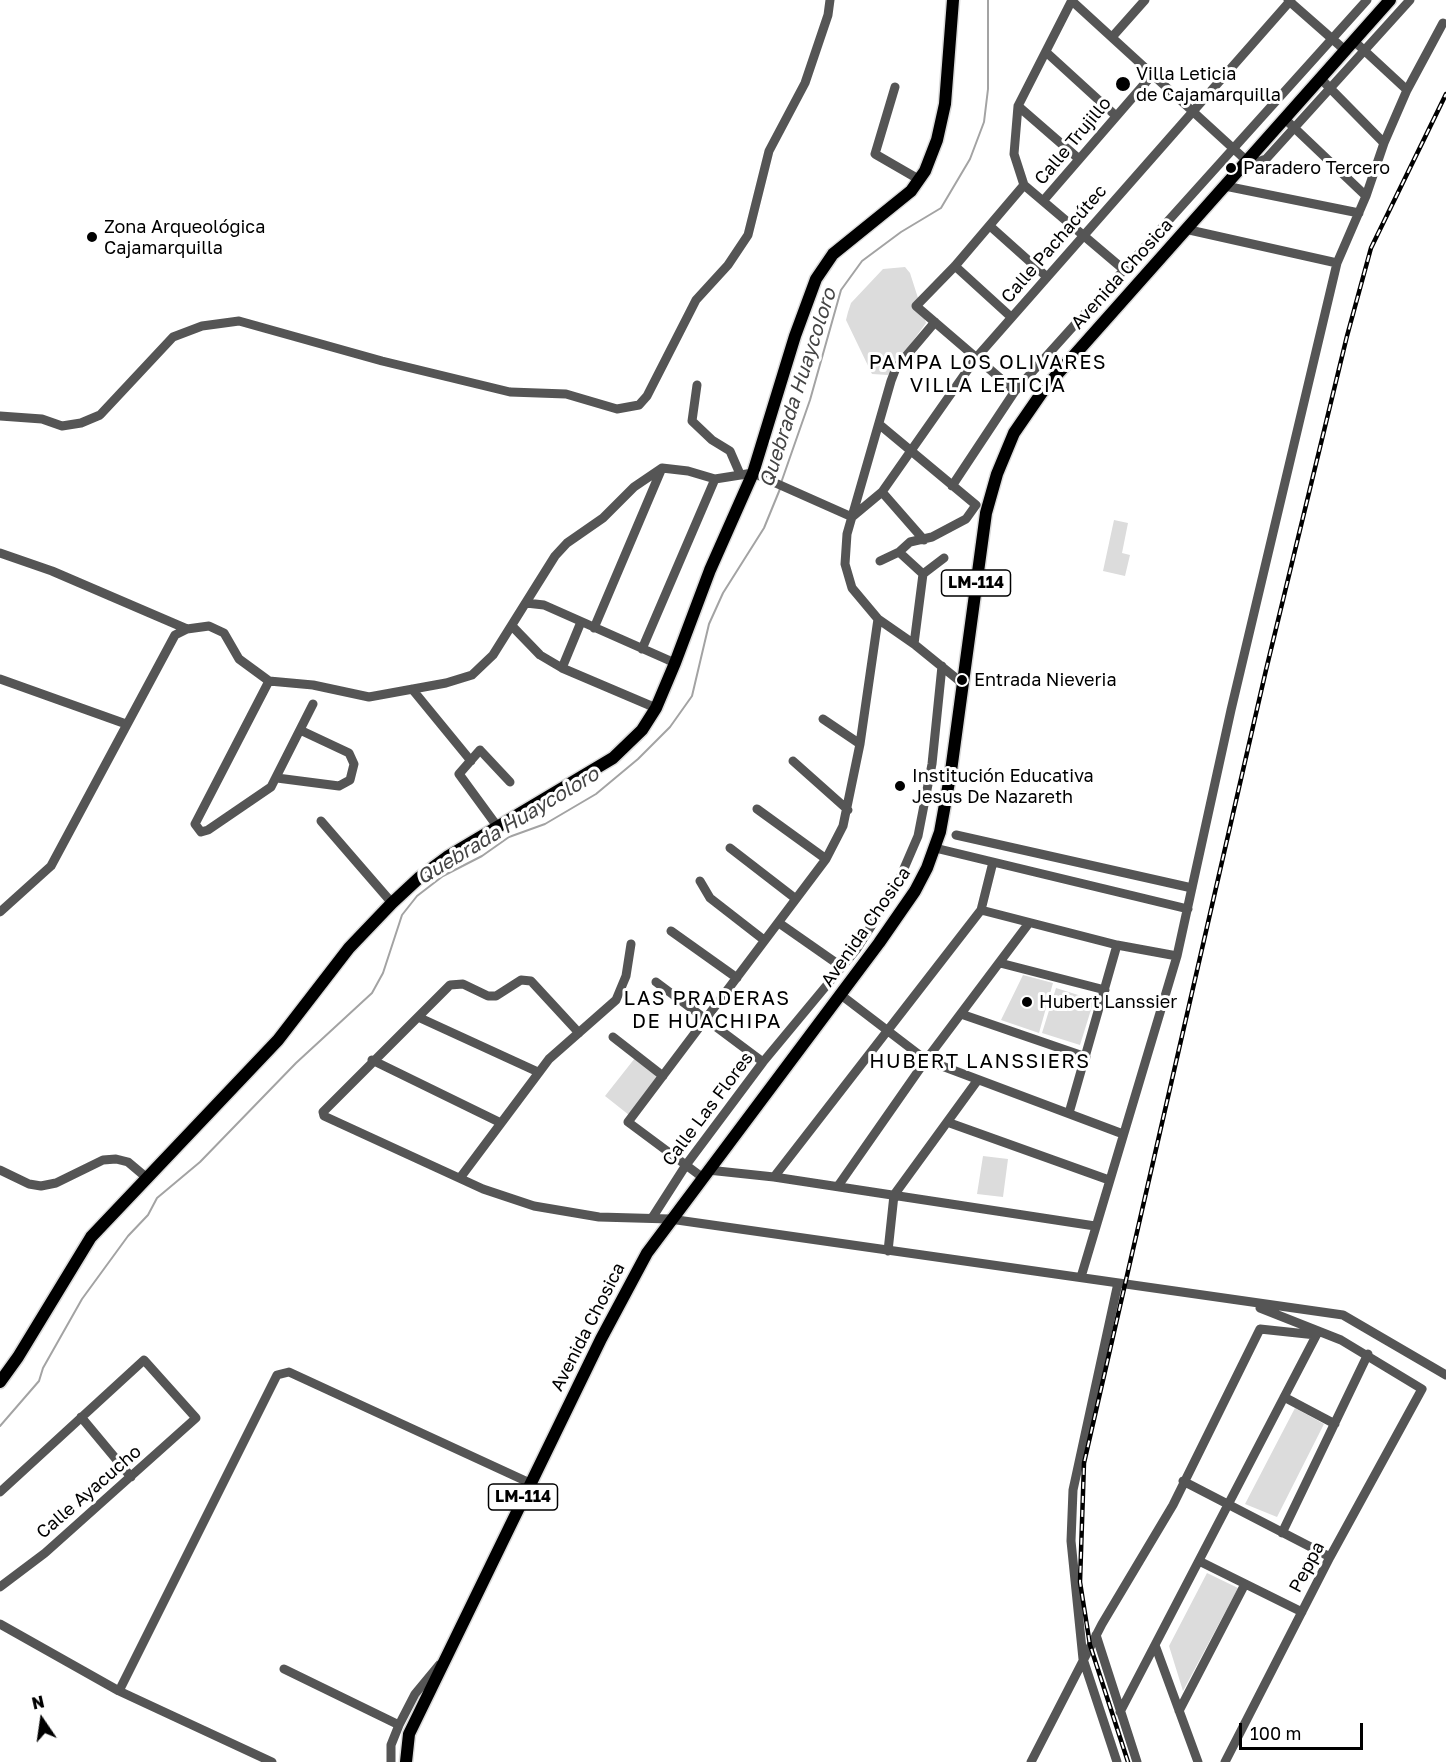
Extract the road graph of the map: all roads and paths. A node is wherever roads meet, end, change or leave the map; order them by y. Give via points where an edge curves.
1 (830, 0) edge
2 (952, 0) edge
3 (1072, 0) edge
4 (1145, 0) edge
5 (1290, 0) edge
6 (1367, 0) edge
7 (1390, 0) edge
8 (1410, 0) edge
9 (1443, 23) dead end
10 (1113, 36) junction
11 (1333, 40) junction
12 (1350, 46) junction
13 (1364, 51) junction
14 (1046, 52) junction
15 (1153, 74) junction
16 (1321, 79) junction
17 (895, 87) dead end
18 (1330, 88) junction
19 (1407, 90) junction
20 (1018, 106) junction
21 (1192, 113) junction
22 (1115, 116) junction
23 (1285, 119) junction
24 (1294, 128) junction
25 (1384, 143) junction
26 (1233, 149) junction
27 (1079, 159) junction
28 (1247, 161) junction
29 (920, 180) junction
30 (1024, 185) junction
31 (1225, 186) junction
32 (1366, 196) junction
33 (1042, 201) junction
34 (1359, 213) junction
35 (990, 226) junction
36 (1185, 229) junction
37 (1083, 236) junction
38 (1337, 263) junction
39 (955, 266) junction
40 (1123, 269) junction
41 (1047, 277) junction
42 (1011, 317) junction
43 (935, 322) junction
44 (976, 358) junction
45 (696, 385) dead end
46 (1015, 391) junction
47 (0, 416) edge
48 (880, 425) junction
49 (910, 452) junction
50 (662, 468) junction
51 (746, 473) junction
52 (715, 479) junction
53 (952, 486) junction
54 (882, 492) junction
55 (852, 516) junction
56 (924, 540) junction
57 (899, 552) junction
58 (0, 553) edge
59 (944, 558) dead end
60 (880, 561) dead end
61 (923, 574) junction
62 (526, 603) junction
63 (878, 619) junction
64 (581, 622) junction
65 (512, 627) junction
66 (594, 628) junction
67 (187, 629) junction
68 (914, 644) junction
69 (642, 649) junction
70 (675, 663) junction
71 (942, 666) junction
72 (562, 668) junction
73 (0, 680) edge
74 (269, 681) junction
75 (962, 682) junction
76 (412, 689) junction
77 (313, 704) dead end
78 (656, 708) junction
79 (823, 719) dead end
80 (126, 724) junction
81 (300, 730) junction
82 (860, 744) junction
83 (793, 760) dead end
84 (471, 761) junction
85 (277, 778) junction
86 (510, 782) dead end
87 (757, 809) dead end
88 (848, 810) junction
89 (321, 821) dead end
90 (497, 826) junction
91 (956, 835) dead end
92 (730, 848) dead end
93 (935, 848) junction
94 (826, 859) junction
95 (993, 862) junction
96 (700, 881) dead end
97 (1192, 888) junction
98 (796, 898) junction
99 (392, 903) junction
100 (1188, 909) junction
101 (981, 910) junction
102 (0, 912) edge
103 (779, 923) junction
104 (1029, 923) junction
105 (671, 931) dead end
106 (764, 940) junction
107 (631, 944) dead end
108 (1117, 945) junction
109 (1177, 956) junction
110 (1000, 963) junction
111 (842, 967) junction
112 (737, 978) junction
113 (656, 982) dead end
114 (1105, 990) junction
115 (841, 995) junction
116 (961, 1014) junction
117 (417, 1017) junction
118 (706, 1020) junction
119 (886, 1031) junction
120 (579, 1033) junction
121 (613, 1037) dead end
122 (1086, 1057) junction
123 (372, 1060) junction
124 (926, 1060) junction
125 (763, 1062) junction
126 (538, 1072) junction
127 (663, 1076) junction
128 (978, 1081) junction
129 (1069, 1113) junction
130 (947, 1122) junction
131 (501, 1123) junction
132 (1123, 1134) junction
133 (686, 1165) junction
134 (0, 1170) edge
135 (705, 1173) junction
136 (774, 1177) junction
137 (147, 1178) junction
138 (460, 1178) junction
139 (1109, 1180) junction
140 (838, 1186) junction
141 (894, 1195) junction
142 (652, 1218) junction
143 (669, 1221) junction
144 (1095, 1226) junction
145 (888, 1251) junction
146 (1081, 1277) junction
147 (1118, 1283) junction
148 (1246, 1303) junction
149 (1317, 1333) junction
150 (1368, 1354) junction
151 (1446, 1375) edge
152 (0, 1382) edge
153 (1284, 1397) junction
154 (81, 1418) junction
155 (1335, 1424) junction
156 (131, 1478) junction
157 (1184, 1481) junction
158 (530, 1483) junction
159 (0, 1492) edge
160 (1228, 1505) junction
161 (1282, 1533) junction
162 (1330, 1557) junction
163 (1199, 1561) junction
164 (1245, 1584) junction
165 (0, 1587) edge
166 (1302, 1612) junction
167 (0, 1624) edge
168 (1096, 1635) junction
169 (1155, 1645) junction
170 (446, 1656) junction
171 (1083, 1659) junction
172 (284, 1670) dead end
173 (118, 1690) junction
174 (1179, 1711) junction
175 (1120, 1712) junction
176 (399, 1725) junction
177 (272, 1762) edge
178 (391, 1762) edge
179 (406, 1762) edge
180 (1031, 1762) edge
181 (1117, 1762) edge
182 (1137, 1762) edge
183 (1198, 1762) edge
184 (1225, 1762) edge

1 - 47 street via 805,83 768,151 748,235 728,265 696,300 639,405 617,409 566,394 510,392 239,321 202,326 173,337 100,415 81,423 62,426 42,419
2 - 29 main road via 945,104 937,140
3 - 10 street
3 - 14 street
4 - 10 street
5 - 11 street
5 - 21 street, Calle Pachacútec
6 - 11 street
7 - 12 main road, Avenida Chosica / LM-114
8 - 13 street
9 - 19 street
10 - 15 street
11 - 12 street
11 - 26 street
12 - 13 street
12 - 16 main road, Avenida Chosica / LM-114
13 - 18 street
13 - 19 street
14 - 20 street
14 - 22 street
15 - 21 street
15 - 22 street, Calle Trujillo
16 - 18 street
16 - 23 main road, Avenida Chosica / LM-114
17 - 29 street via 875,154
18 - 24 street
18 - 25 street
19 - 25 street
20 - 27 street
20 - 30 street via 1014,154
21 - 26 street
21 - 37 street, Calle Pachacútec
22 - 27 street, Calle Trujillo
23 - 24 street
23 - 28 main road, Avenida Chosica / LM-114
24 - 28 street via 1266,159
24 - 32 street
25 - 32 street
26 - 28 street
26 - 40 street
27 - 33 street, Calle Trujillo
28 - 31 main road, Avenida Chosica / LM-114
29 - 51 main road via 823,266
30 - 33 street
30 - 35 street
31 - 34 street
31 - 36 main road, Avenida Chosica / LM-114
32 - 34 street
33 - 37 street
34 - 38 street
35 - 39 street
35 - 41 street
36 - 38 street
36 - 75 main road, Avenida Chosica / LM-114 via 1045,388 1014,433 986,513
37 - 40 street
37 - 41 street, Calle Pachacútec
38 - 97 street
39 - 42 street
39 - 43 street via 916,306
40 - 46 street
41 - 42 street, Calle Pachacútec
42 - 44 street, Calle Pachacútec
43 - 44 street
43 - 48 street via 896,368
44 - 46 street
44 - 49 street, Calle Pachacútec
45 - 51 street via 692,421 730,450
46 - 53 street
48 - 49 street
48 - 55 street
49 - 53 street
49 - 54 street, Calle Pachacútec
50 - 52 street
50 - 62 street via 567,543
50 - 66 street
51 - 52 street
51 - 55 street
51 - 70 main road
52 - 69 street
53 - 56 street via 976,505 966,519
54 - 55 street, Calle Pachacútec
54 - 56 street
55 - 63 street via 845,564 852,588
56 - 57 street via 910,542
57 - 60 street
57 - 61 street
58 - 67 street
59 - 61 street
61 - 68 street
62 - 64 street via 544,605
62 - 65 street
63 - 68 street
63 - 82 street
64 - 66 street
64 - 72 street
65 - 72 street via 540,655
65 - 76 street via 493,656 472,675
66 - 69 street
67 - 74 street via 209,626 224,633 239,659
67 - 80 street via 175,635
68 - 71 street
69 - 70 street
70 - 78 main road
71 - 75 street
71 - 111 street, Calle Las Flores via 932,764 918,836 896,887
72 - 78 street
73 - 80 street
74 - 76 street via 313,685 369,697
74 - 85 street via 195,824 197,829 207,830 271,787
75 - 93 main road, Avenida Chosica / LM-114 via 951,771
76 - 84 street
77 - 81 street
78 - 90 main road via 642,730 613,758
79 - 82 street
80 - 102 street via 51,866
81 - 85 street
81 - 85 street via 349,753 354,764 350,780 339,786
82 - 88 street
83 - 88 street
84 - 86 street via 480,750
84 - 90 street via 459,774
87 - 94 street
88 - 94 street
89 - 99 street
90 - 99 main road via 438,863
91 - 97 street
92 - 98 street
93 - 95 street
93 - 115 main road, Avenida Chosica / LM-114 via 915,891
94 - 98 street
95 - 100 street
95 - 101 street
96 - 106 street via 710,898
97 - 100 street
98 - 103 street
99 - 137 main road via 349,948 278,1040
100 - 109 street
101 - 104 street
101 - 119 street
103 - 106 street
103 - 111 street
104 - 108 street
104 - 110 street
105 - 112 street
106 - 112 street
107 - 120 street via 626,976 616,1000
108 - 109 street
108 - 114 street
109 - 132 street
110 - 114 street
110 - 116 street
111 - 125 street, Calle Las Flores
112 - 118 street
113 - 118 street
114 - 122 street
115 - 119 street
115 - 135 main road, Avenida Chosica / LM-114
116 - 122 street
116 - 124 street
117 - 120 street via 450,984 464,984 496,996 521,981 531,981
117 - 123 street
117 - 126 street
118 - 125 street
118 - 127 street
119 - 124 street
119 - 136 street
120 - 126 street
121 - 127 street
122 - 129 street
123 - 131 street
123 - 138 street via 325,1108 324,1116
124 - 128 street
124 - 140 street
125 - 133 street, Calle Las Flores
126 - 131 street
127 - 133 street via 628,1122
128 - 129 street
128 - 130 street
129 - 132 street
130 - 139 street
130 - 141 street
131 - 138 street
132 - 139 street
133 - 135 street
133 - 142 street, Calle Las Flores
134 - 137 street via 41,1186 56,1183 103,1160 117,1159 128,1162
135 - 136 street
135 - 143 main road, Avenida Chosica / LM-114
136 - 140 street
137 - 152 main road via 79,1253
138 - 142 street via 534,1206 599,1217
139 - 144 street
140 - 141 street
141 - 144 street
141 - 145 street
142 - 143 street
143 - 145 street
143 - 158 main road, Avenida Chosica / LM-114 via 601,1339
144 - 146 street
145 - 146 street
146 - 147 street
147 - 148 street
147 - 171 street via 1073,1490 1071,1541
148 - 149 street
148 - 151 street via 1343,1315
149 - 150 street
149 - 153 street
149 - 157 street via 1260,1329
150 - 155 street
150 - 162 street, Peppa via 1422,1389
153 - 155 street
153 - 160 street
154 - 156 street
154 - 156 street, Calle Ayacucho via 144,1360 196,1418
154 - 159 street
155 - 161 street
156 - 165 street, Calle Ayacucho
157 - 160 street
157 - 168 street
158 - 170 main road, Avenida Chosica / LM-114
158 - 173 street via 288,1372 277,1375
160 - 161 street
160 - 163 street
161 - 162 street
162 - 166 street, Peppa
163 - 164 street
163 - 169 street
164 - 166 street
164 - 174 street
166 - 184 street, Peppa
167 - 173 street
168 - 171 street
168 - 175 street
169 - 174 street
169 - 175 street
170 - 176 street via 415,1694
170 - 179 main road, Avenida Chosica / LM-114 via 409,1734
171 - 180 street
171 - 181 street
172 - 176 street
173 - 177 street
174 - 183 street
175 - 182 street
176 - 178 street via 391,1745

